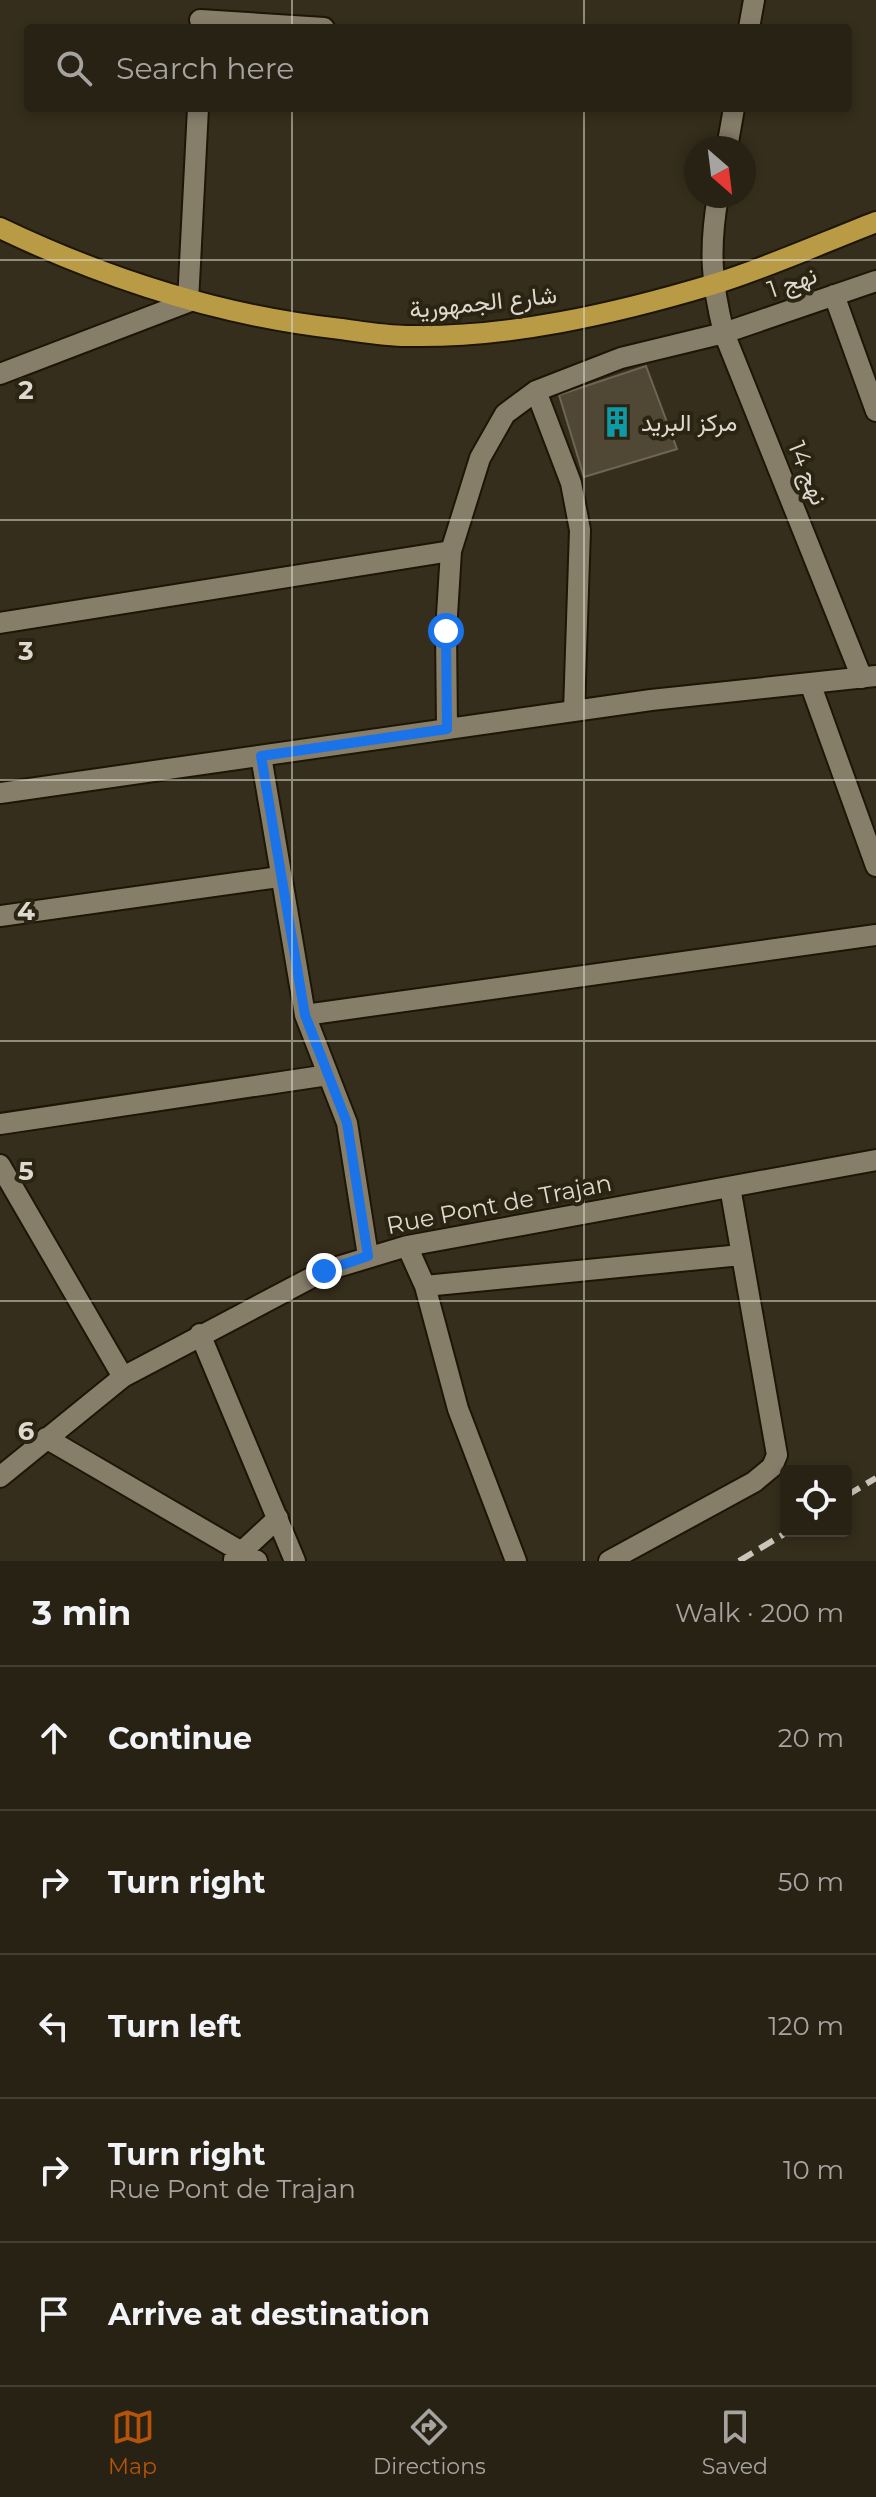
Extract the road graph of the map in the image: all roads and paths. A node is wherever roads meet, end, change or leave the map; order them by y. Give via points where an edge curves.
1 (754, 0) edge
2 (199, 16) edge
3 (282, 24) edge
4 (750, 24) edge
5 (198, 112) edge
6 (733, 112) edge
7 (729, 136) edge
8 (716, 208) edge
9 (876, 222) edge
10 (0, 228) edge
11 (876, 281) edge
12 (712, 284) junction
13 (834, 295) junction
14 (188, 302) junction
15 (724, 333) junction
16 (0, 374) edge
17 (536, 391) junction
18 (876, 411) edge
19 (451, 551) junction
20 (0, 623) edge
21 (868, 669) edge
22 (810, 683) junction
23 (574, 711) junction
24 (447, 729) junction
25 (261, 756) junction
26 (0, 793) edge
27 (876, 866) edge
28 (279, 877) junction
29 (0, 916) edge
30 (876, 935) edge
31 (305, 1015) junction
32 (328, 1075) junction
33 (0, 1124) edge
34 (876, 1160) edge
35 (0, 1165) edge
36 (730, 1187) junction
37 (407, 1246) junction
38 (741, 1255) junction
39 (368, 1256) junction
40 (425, 1286) junction
41 (200, 1334) junction
42 (123, 1377) junction
43 (46, 1438) junction
44 (0, 1477) edge
45 (278, 1518) junction
46 (243, 1558) edge
47 (295, 1561) edge
48 (516, 1561) edge
49 (609, 1561) edge

1 - 4 street
2 - 3 street
5 - 14 street
6 - 7 street
8 - 12 street, نهج 14
9 - 12 main road, شارع الجمهورية
10 - 14 main road, شارع الجمهورية via 63,258
11 - 13 street, نهج 1
12 - 14 main road, شارع الجمهورية via 552,324 406,336 309,326
12 - 15 street, نهج 14
13 - 15 street, نهج 1
13 - 18 street
14 - 16 street
15 - 17 street, نهج 1 via 621,358
15 - 21 street, نهج 14
17 - 19 street, نهج 1 via 505,414 480,458
17 - 23 street via 571,483 580,530
19 - 20 street
19 - 24 street, نهج 1
21 - 22 street
22 - 23 street
22 - 27 street
23 - 24 street
24 - 25 street
25 - 26 street
25 - 28 street
28 - 29 street
28 - 31 street
30 - 31 street
31 - 32 street
32 - 33 street
32 - 39 street via 347,1123
34 - 36 street, Rue Pont de Trajan
35 - 42 street
36 - 37 street, Rue Pont de Trajan
36 - 38 street
37 - 39 street, Rue Pont de Trajan
37 - 40 street
38 - 40 street
38 - 49 street via 774,1430 777,1455 772,1467 754,1482
39 - 41 street, Rue Pont de Trajan via 324,1271
40 - 48 street via 458,1409
41 - 42 street, Rue Pont de Trajan
41 - 45 street
42 - 43 street, Rue Pont de Trajan
43 - 44 street, Rue Pont de Trajan
43 - 46 street
45 - 46 street
45 - 47 street

